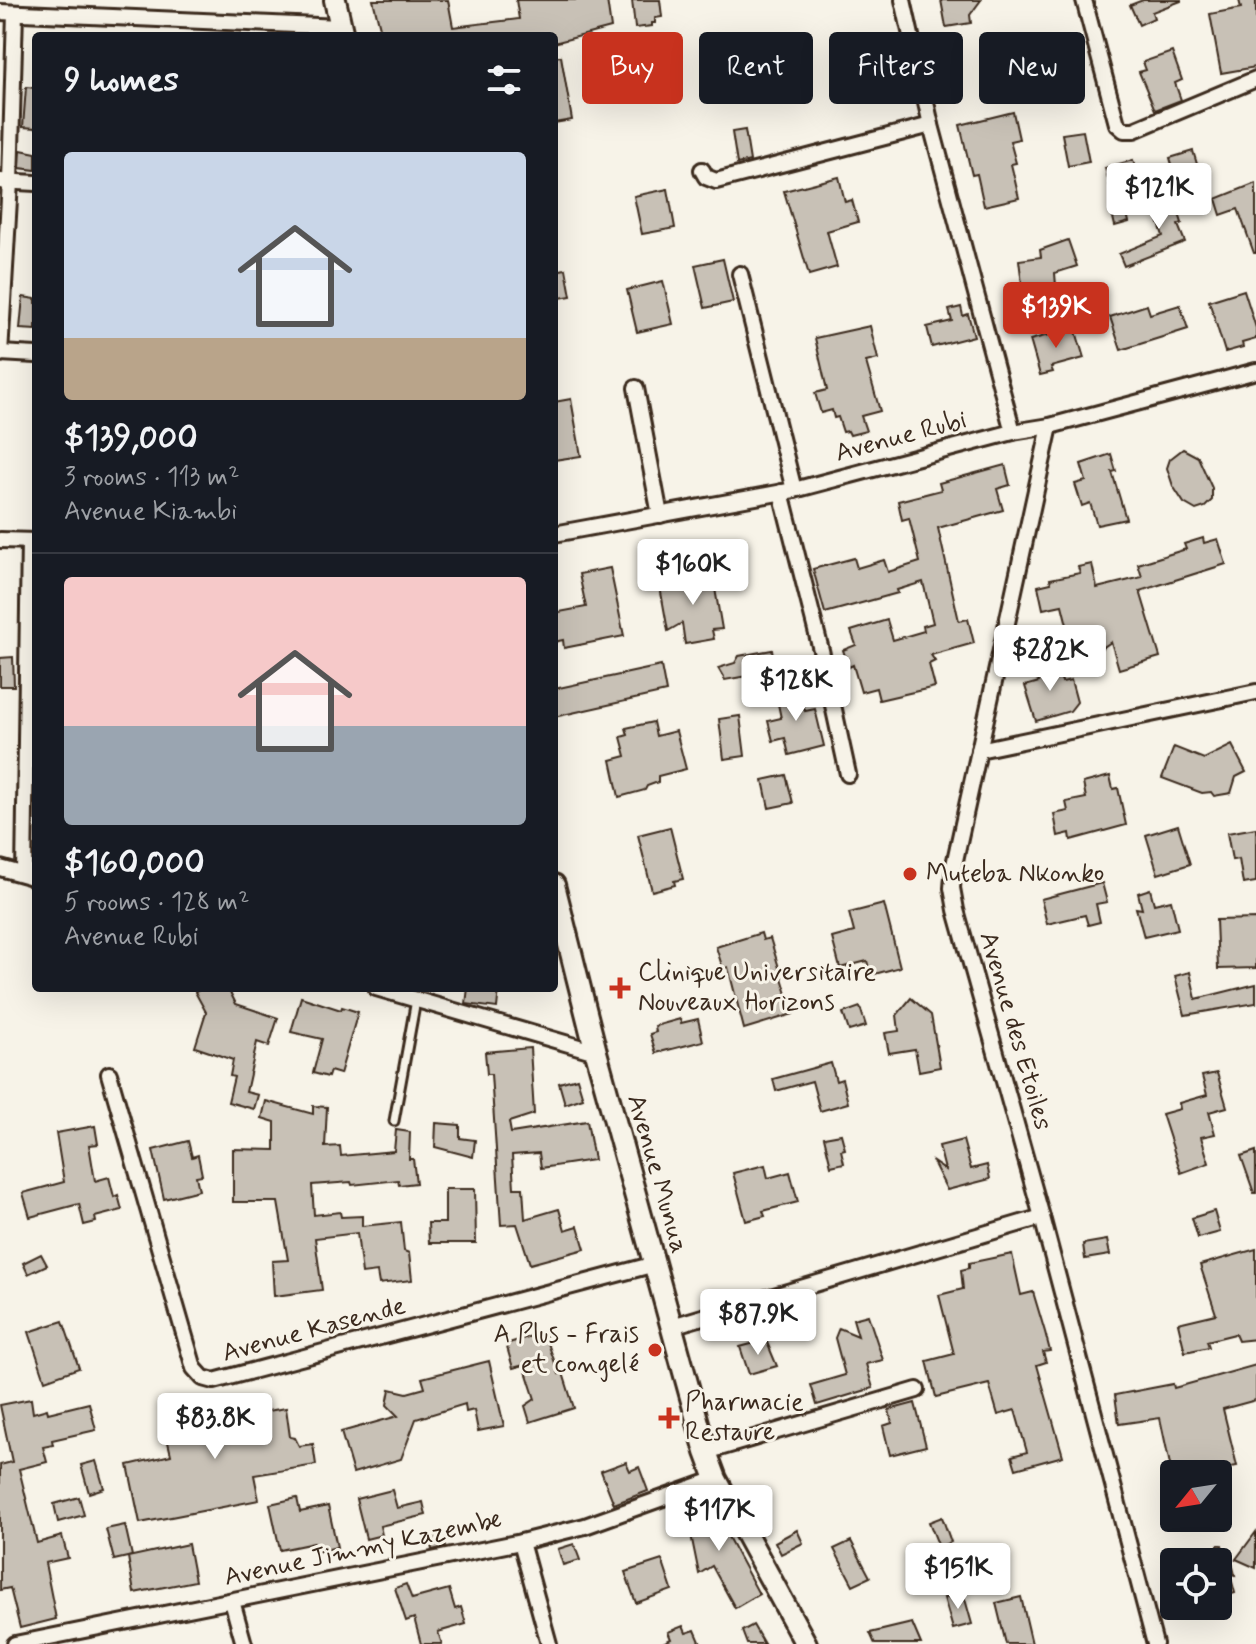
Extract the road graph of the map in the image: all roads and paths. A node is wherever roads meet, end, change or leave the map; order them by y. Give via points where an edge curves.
1 (335, 0) edge
2 (903, 0) edge
3 (1084, 0) edge
4 (7, 12) edge
5 (341, 31) edge
6 (1256, 79) edge
7 (931, 125) junction
8 (702, 170) dead end
9 (5, 182) edge
10 (32, 183) edge
11 (740, 274) dead end
12 (0, 354) edge
13 (32, 355) edge
14 (1256, 371) edge
15 (636, 388) dead end
16 (1050, 426) junction
17 (1013, 432) junction
18 (788, 491) junction
19 (660, 515) junction
20 (558, 533) edge
21 (0, 540) edge
22 (32, 541) edge
23 (32, 653) edge
24 (1256, 692) edge
25 (979, 750) junction
26 (848, 774) dead end
27 (0, 868) edge
28 (30, 876) edge
29 (558, 907) edge
30 (389, 992) edge
31 (416, 1000) junction
32 (596, 1052) junction
33 (109, 1074) dead end
34 (394, 1121) dead end
35 (1042, 1217) junction
36 (655, 1264) junction
37 (672, 1326) junction
38 (917, 1390) dead end
39 (706, 1452) junction
40 (716, 1479) junction
41 (521, 1542) junction
42 (232, 1601) junction
43 (15, 1644) edge
44 (244, 1644) edge
45 (549, 1644) edge
46 (806, 1644) edge
47 (1155, 1644) edge

1 - 5 main road
2 - 7 street
3 - 6 street via 1117,124 1124,130
4 - 5 street
4 - 9 street
7 - 8 street via 716,181
7 - 17 street
9 - 10 street
9 - 12 street
11 - 18 street
12 - 13 street
14 - 16 street, Avenue Rubi
15 - 19 street
16 - 17 street, Avenue Rubi
16 - 25 street, Avenue des Etoiles
17 - 18 street, Avenue Rubi
18 - 19 street, Avenue Rubi
18 - 26 street
19 - 20 street, Avenue Rubi
21 - 22 street
23 - 28 street
24 - 25 street
25 - 35 street, Avenue des Etoiles via 952,888
27 - 28 street
29 - 32 main road, Avenue Munua
30 - 31 street
31 - 32 street
31 - 34 lane
32 - 36 main road, Avenue Munua
33 - 36 street, Avenue Kasende via 194,1368 206,1379
35 - 37 street
35 - 47 street, Avenue des Etoiles
36 - 37 main road, Avenue Munua
37 - 39 main road, Avenue Munua
38 - 39 street
39 - 40 main road, Avenue Munua
40 - 41 street, Avenue Jimmy Kazembe via 585,1526
40 - 46 main road, Avenue Munua
41 - 42 street, Avenue Jimmy Kazembe
41 - 45 street
42 - 43 street, Avenue Jimmy Kazembe
42 - 44 street

